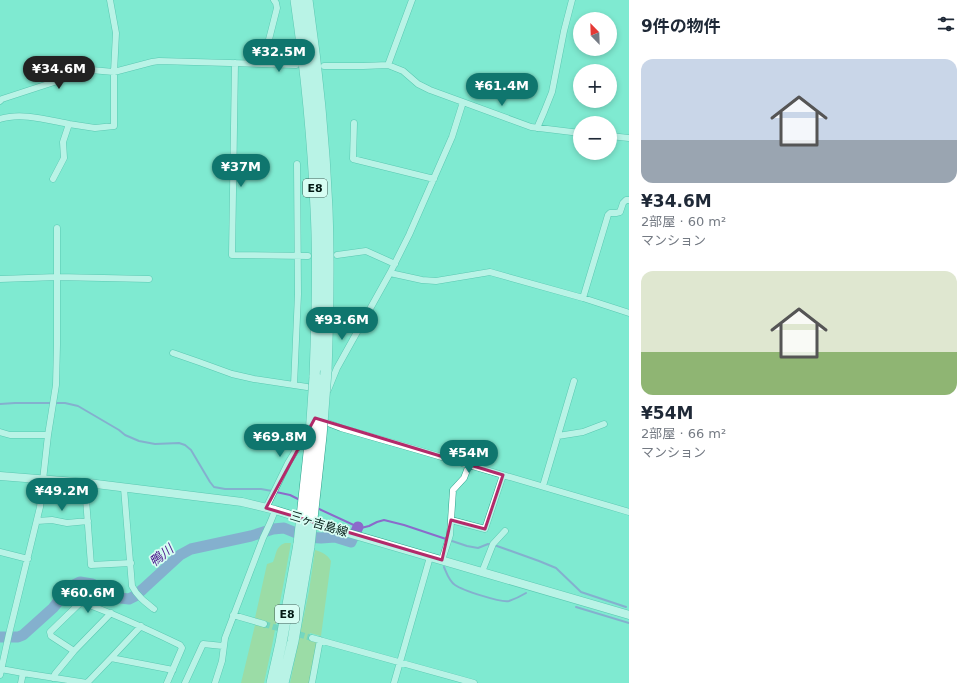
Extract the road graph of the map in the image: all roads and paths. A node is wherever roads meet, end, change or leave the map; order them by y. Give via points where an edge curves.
1 (110, 0) edge
2 (274, 0) edge
3 (296, 0) edge
4 (307, 0) edge
5 (412, 0) edge
6 (572, 0) edge
7 (263, 63) junction
8 (235, 64) junction
9 (296, 64) dead end
10 (388, 65) junction
11 (324, 66) dead end
12 (114, 72) junction
13 (0, 100) edge
14 (464, 102) junction
15 (0, 119) edge
16 (354, 123) dead end
17 (69, 124) junction
18 (537, 128) junction
19 (573, 133) edge
20 (617, 137) edge
21 (629, 138) edge
22 (297, 164) dead end
23 (434, 178) junction
24 (53, 179) dead end
25 (629, 200) edge
26 (57, 228) dead end
27 (337, 255) dead end
28 (297, 256) junction
29 (308, 256) dead end
30 (394, 264) junction
31 (390, 274) junction
32 (57, 278) junction
33 (0, 279) edge
34 (149, 279) dead end
35 (583, 298) junction
36 (629, 313) edge
37 (173, 353) dead end
38 (574, 381) dead end
39 (294, 385) junction
40 (307, 387) dead end
41 (315, 418) junction
42 (604, 424) dead end
43 (0, 432) edge
44 (48, 435) junction
45 (558, 436) junction
46 (469, 465) junction
47 (503, 475) junction
48 (0, 476) edge
49 (42, 479) junction
50 (543, 486) junction
51 (124, 488) junction
52 (86, 499) dead end
53 (266, 508) junction
54 (275, 510) junction
55 (629, 512) edge
56 (451, 520) junction
57 (37, 521) junction
58 (88, 521) junction
59 (505, 531) dead end
60 (304, 545) junction
61 (0, 552) edge
62 (430, 557) junction
63 (28, 559) junction
64 (442, 560) junction
65 (131, 563) junction
66 (482, 572) junction
67 (154, 610) dead end
68 (111, 613) junction
69 (233, 615) junction
70 (629, 615) edge
71 (264, 624) tunnel mouth
72 (141, 626) junction
73 (312, 638) tunnel mouth
74 (320, 640) junction
75 (223, 646) junction
76 (74, 651) junction
77 (2, 654) edge
78 (111, 658) junction
79 (399, 662) junction
80 (172, 670) junction
81 (1, 672) edge
82 (23, 673) junction
83 (53, 678) junction
84 (21, 683) edge
85 (87, 683) edge
86 (167, 683) edge
87 (185, 683) edge
88 (215, 683) edge
89 (272, 683) edge
90 (283, 683) edge
91 (312, 683) edge
92 (394, 683) edge
93 (474, 683) edge

1 - 12 street via 116,33
2 - 7 street via 277,8
3 - 60 highway, E8, bridge via 309,101 318,262 315,377
4 - 60 highway, E8, bridge via 319,100 328,263 322,436
5 - 10 street
6 - 18 street via 552,92
7 - 8 street
7 - 9 street
8 - 12 street via 159,61
8 - 28 street via 232,255
10 - 11 street
10 - 14 street via 403,71 430,90
12 - 13 street via 91,70
12 - 17 street via 114,126 95,128
14 - 18 street
14 - 23 street
15 - 17 street via 19,116
16 - 23 street via 353,159
17 - 24 street via 64,142 64,158
18 - 19 street
20 - 21 street
22 - 28 street
23 - 30 street
25 - 35 street via 623,203 620,212 608,215
26 - 32 street
27 - 30 street via 366,251
28 - 29 street
28 - 39 street
30 - 31 street
31 - 35 street via 436,281 490,272
31 - 41 street via 337,368
32 - 33 street
32 - 34 street
32 - 44 street via 56,385
35 - 36 street
37 - 39 street via 232,374
38 - 45 street
39 - 40 street
41 - 46 street
41 - 53 street via 288,463
42 - 45 street via 583,432
43 - 44 street
44 - 49 street
45 - 50 street
46 - 47 street
46 - 56 street via 464,478 453,490
47 - 50 street
47 - 56 street via 485,529
48 - 49 main road, 三ヶ吉島線
49 - 51 main road, 三ヶ吉島線
49 - 57 street
50 - 55 street
51 - 53 main road, 三ヶ吉島線 via 242,502
51 - 65 street
52 - 58 street
53 - 54 main road, 三ヶ吉島線
54 - 62 main road, 三ヶ吉島線
54 - 69 street
56 - 64 street via 450,534
57 - 58 street
57 - 63 street
58 - 65 street via 91,565
59 - 66 street via 493,544
60 - 89 highway, E8
60 - 90 highway, E8 via 294,634
61 - 63 street
62 - 64 main road, 三ヶ吉島線
62 - 79 street
63 - 77 street
64 - 66 main road, 三ヶ吉島線
65 - 67 street via 132,586 140,598
66 - 70 main road, 三ヶ吉島線
68 - 72 street
68 - 76 street
68 - 76 street via 80,602 50,632 51,636
69 - 71 street
69 - 75 street
72 - 78 street
72 - 80 street via 180,644 182,648
73 - 74 street
74 - 79 street
74 - 91 street
75 - 87 street via 203,644
75 - 88 street via 222,661
76 - 83 street
77 - 81 street
78 - 80 street
78 - 85 street
79 - 92 street
79 - 93 street
80 - 86 street
81 - 82 street
82 - 83 street
82 - 84 street
83 - 85 street

